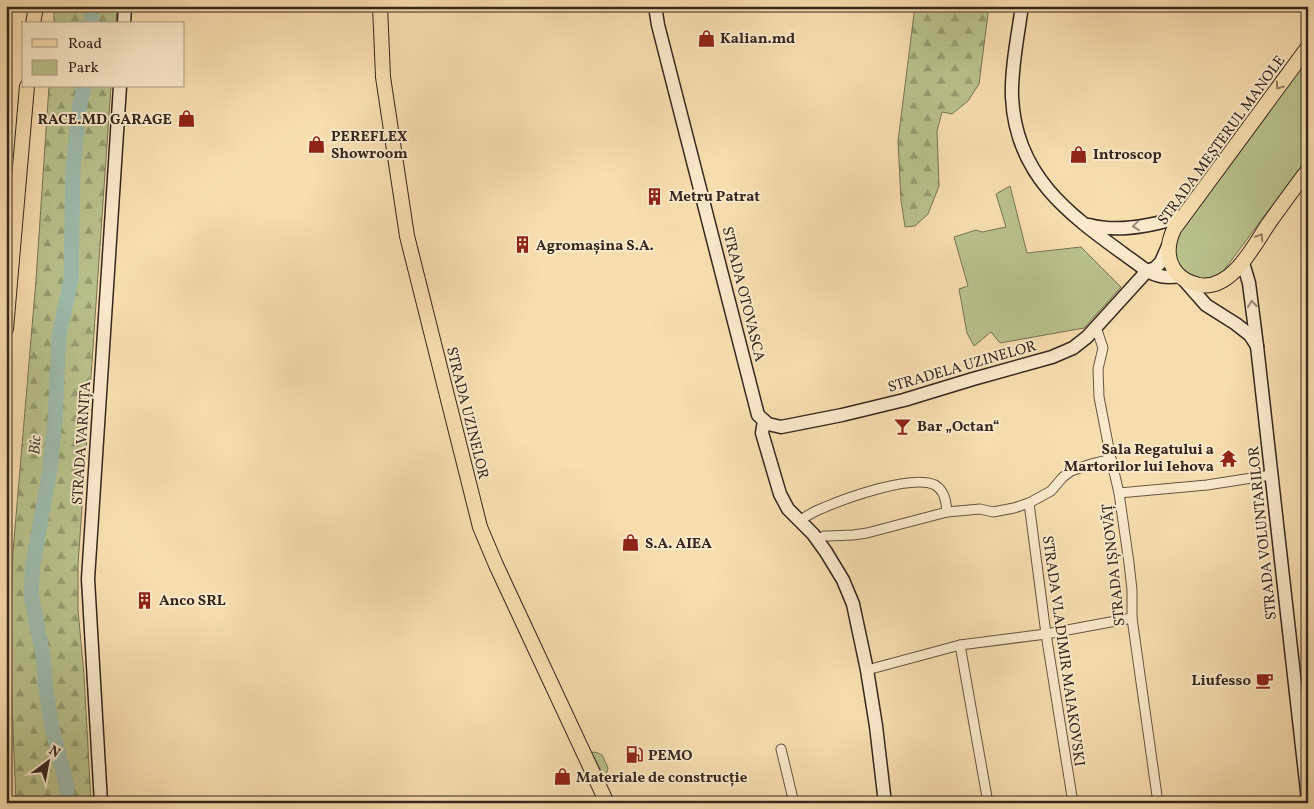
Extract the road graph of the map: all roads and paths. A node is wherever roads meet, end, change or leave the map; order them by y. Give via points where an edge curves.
1 (27, 6) edge
2 (36, 6) edge
3 (125, 6) edge
4 (380, 6) edge
5 (654, 6) edge
6 (1022, 6) edge
7 (29, 22) edge
8 (33, 22) edge
9 (124, 22) edge
10 (1308, 47) edge
11 (27, 88) edge
12 (120, 88) edge
13 (1308, 170) edge
14 (1183, 216) junction
15 (1084, 224) junction
16 (1168, 246) junction
17 (1243, 263) junction
18 (1147, 270) junction
19 (1182, 278) junction
20 (1096, 327) junction
21 (6, 329) edge
22 (1257, 346) junction
23 (761, 418) junction
24 (1111, 459) junction
25 (1272, 475) junction
26 (1119, 493) junction
27 (1029, 503) junction
28 (947, 512) junction
29 (799, 521) junction
30 (818, 540) junction
31 (1132, 618) junction
32 (1046, 634) junction
33 (960, 644) junction
34 (867, 670) junction
35 (781, 749) dead end
36 (1308, 800) edge
37 (101, 803) edge
38 (607, 803) edge
39 (794, 803) edge
40 (885, 803) edge
41 (988, 803) edge
42 (1072, 803) edge
43 (1158, 803) edge

1 - 7 main road
2 - 8 main road
3 - 9 street
4 - 38 main road, STRADA UZINELOR via 383,77 407,236 480,527
5 - 23 street, STRADA OTOVASCA
6 - 15 street via 1012,85 1018,136 1040,180 1062,206
10 -> 14 main road, STRADA MEȘTERUL MANOLE
11 - 21 main road
12 - 37 street, STRADA VARNIȚA via 88,579
17 -> 13 main road
14 -> 15 street via 1123,228
14 - 16 main road, STRADA MEȘTERUL MANOLE
15 - 18 street
16 - 18 street, STRADELA UZINELOR via 1156,268
16 - 19 main road, STRADA MEȘTERUL MANOLE via 1172,267
17 - 19 main road via 1220,282 1205,286
22 -> 17 street, STRADA VOLUNTARILOR via 1249,283
18 - 19 street via 1163,278
18 - 20 street, STRADELA UZINELOR
19 - 22 street via 1206,305 1250,335
20 - 23 street, STRADELA UZINELOR via 1080,343 1052,358 904,400 781,427
20 - 24 street, STRADA IȘNOVĂȚ via 1103,346 1098,369 1099,397
22 - 25 street, STRADA VOLUNTARILOR
23 - 29 street, STRADA OTOVASCA via 762,433 780,494
24 - 26 street, STRADA IȘNOVĂȚ
24 - 27 street via 1071,471 1051,490
25 - 26 street
25 - 36 street, STRADA VOLUNTARILOR
26 - 31 street, STRADA IȘNOVĂȚ via 1132,590
27 - 28 street via 993,512
27 - 32 street, STRADA VLADIMIR MAIAKOVSKI
28 - 29 street via 945,496 935,486 904,484 834,503
28 - 30 street via 867,533 824,536
29 - 30 street, STRADA OTOVASCA
30 - 34 street, STRADA OTOVASCA via 843,580 853,604
31 - 32 street
31 - 43 street, STRADA IȘNOVĂȚ
32 - 33 street
32 - 42 street, STRADA VLADIMIR MAIAKOVSKI
33 - 34 street
33 - 41 street
34 - 40 street, STRADA OTOVASCA
35 - 39 street

